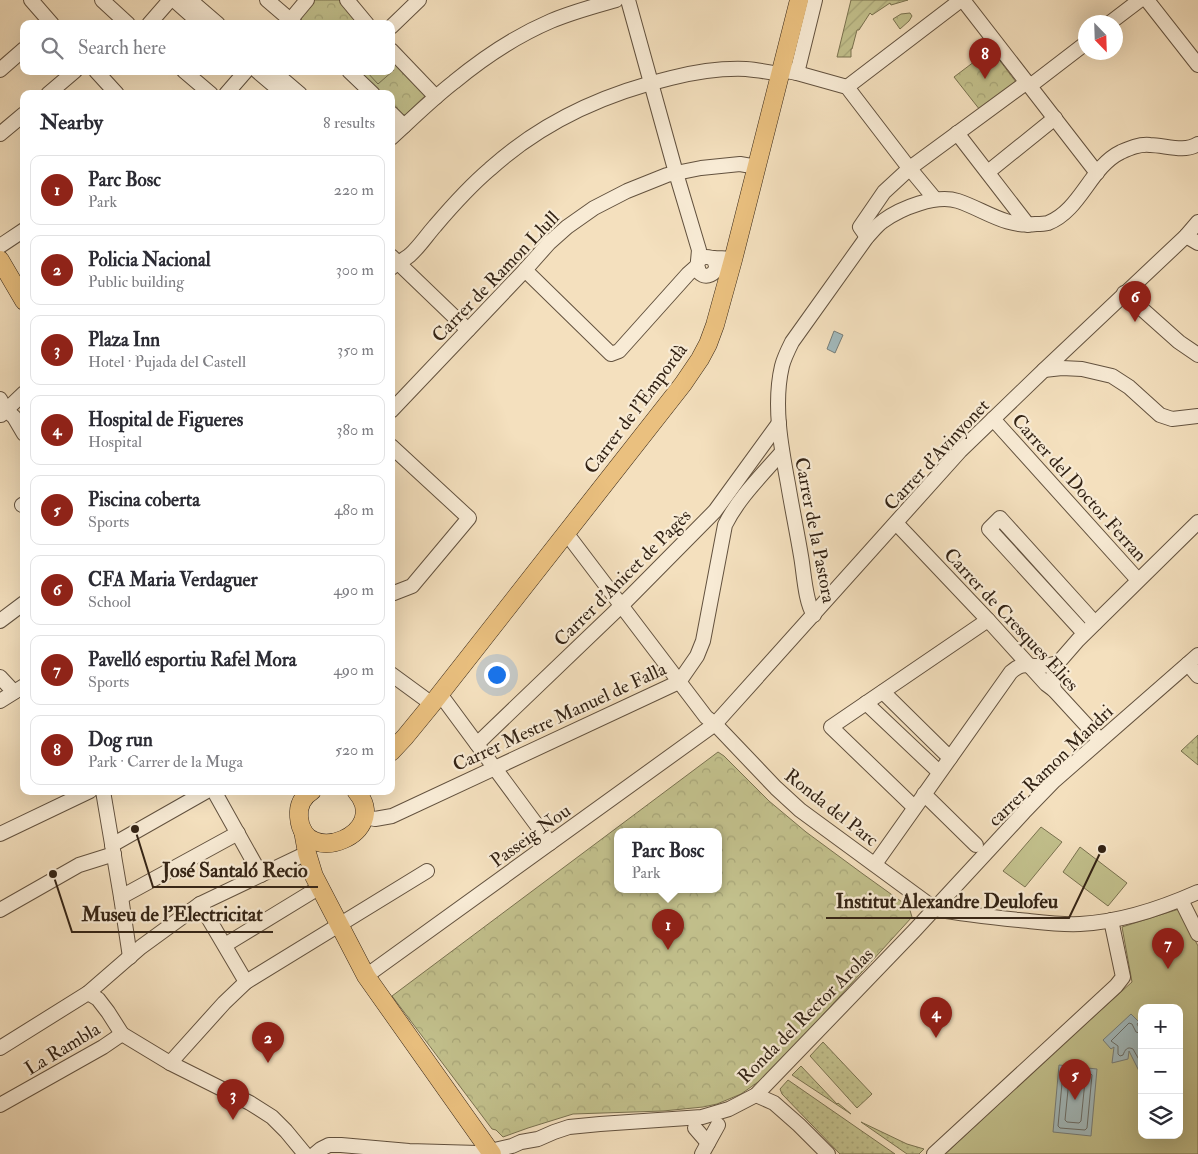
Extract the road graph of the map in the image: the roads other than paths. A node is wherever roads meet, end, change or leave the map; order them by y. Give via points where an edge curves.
1 (31, 0) edge
2 (102, 0) edge
3 (172, 0) edge
4 (190, 0) edge
5 (267, 0) edge
6 (307, 0) edge
7 (347, 0) edge
8 (418, 0) edge
9 (616, 0) edge
10 (628, 0) edge
11 (799, 0) edge
12 (816, 0) edge
13 (962, 0) edge
14 (1140, 0) edge
15 (1147, 0) edge
16 (1120, 15) edge
17 (48, 20) edge
18 (124, 20) edge
19 (154, 20) edge
20 (197, 20) edge
21 (213, 20) edge
22 (288, 20) edge
23 (293, 20) edge
24 (364, 20) edge
25 (395, 23) edge
26 (1078, 49) edge
27 (20, 52) edge
28 (395, 54) edge
29 (1198, 65) edge
30 (0, 70) edge
31 (786, 72) junction
32 (70, 75) edge
33 (99, 75) edge
34 (189, 75) edge
35 (243, 75) edge
36 (262, 75) edge
37 (278, 75) edge
38 (353, 75) edge
39 (652, 82) junction
40 (1028, 84) junction
41 (847, 87) junction
42 (53, 90) edge
43 (113, 90) edge
44 (206, 90) edge
45 (229, 90) edge
46 (279, 90) edge
47 (295, 90) edge
48 (369, 90) edge
49 (436, 97) junction
50 (20, 117) edge
51 (395, 117) edge
52 (1055, 118) junction
53 (404, 126) junction
54 (957, 133) junction
55 (0, 134) edge
56 (395, 134) edge
57 (1198, 144) edge
58 (757, 167) junction
59 (910, 168) junction
60 (988, 172) junction
61 (676, 173) junction
62 (1097, 173) junction
63 (936, 199) junction
64 (1198, 222) edge
65 (1028, 226) junction
66 (20, 233) edge
67 (867, 237) junction
68 (1192, 240) edge
69 (0, 246) edge
70 (0, 260) edge
71 (734, 260) junction
72 (395, 261) edge
73 (395, 264) edge
74 (701, 264) junction
75 (525, 270) junction
76 (727, 283) junction
77 (1124, 293) junction
78 (20, 294) edge
79 (468, 330) junction
80 (1197, 352) edge
81 (1044, 370) junction
82 (20, 397) edge
83 (395, 407) edge
84 (2, 408) edge
85 (1198, 416) edge
86 (993, 419) junction
87 (779, 423) junction
88 (20, 427) edge
89 (395, 450) edge
90 (782, 452) junction
91 (1198, 522) edge
92 (896, 524) junction
93 (567, 534) junction
94 (1138, 580) junction
95 (395, 591) edge
96 (20, 606) edge
97 (621, 606) junction
98 (814, 615) junction
99 (988, 620) junction
100 (0, 621) edge
101 (1095, 623) junction
102 (1084, 633) junction
103 (1193, 660) edge
104 (1027, 664) junction
105 (1058, 664) junction
106 (395, 676) edge
107 (1198, 676) edge
108 (0, 677) edge
109 (679, 682) junction
110 (19, 689) edge
111 (1054, 690) junction
112 (882, 692) junction
113 (436, 699) junction
114 (0, 701) edge
115 (866, 703) junction
116 (715, 724) junction
117 (1100, 740) junction
118 (478, 744) junction
119 (395, 748) edge
120 (950, 758) junction
121 (495, 768) junction
122 (939, 772) junction
123 (924, 794) junction
124 (82, 795) edge
125 (104, 795) edge
126 (201, 795) edge
127 (216, 795) edge
128 (293, 795) edge
129 (308, 795) edge
130 (360, 795) edge
131 (914, 807) junction
132 (299, 808) junction
133 (364, 817) junction
134 (302, 831) junction
135 (238, 833) junction
136 (0, 834) edge
137 (550, 843) junction
138 (330, 844) junction
139 (976, 845) dead end
140 (113, 849) junction
141 (307, 853) junction
142 (874, 864) junction
143 (313, 870) junction
144 (428, 871) dead end
145 (261, 875) junction
146 (320, 887) junction
147 (1198, 892) edge
148 (121, 896) junction
149 (1181, 900) junction
150 (200, 904) junction
151 (935, 909) junction
152 (0, 910) edge
153 (1111, 920) junction
154 (340, 926) junction
155 (1198, 934) edge
156 (225, 945) junction
157 (130, 957) junction
158 (366, 976) junction
159 (246, 982) junction
160 (88, 993) junction
161 (122, 1034) junction
162 (0, 1048) edge
163 (170, 1062) junction
164 (756, 1095) junction
165 (0, 1105) edge
166 (718, 1125) dead end
167 (695, 1128) dead end
168 (705, 1148) edge
169 (505, 1152) edge
170 (305, 1154) edge
171 (315, 1154) edge
172 (828, 1154) edge
173 (934, 1154) edge

1 - 17 street
2 - 18 street
3 - 19 street
3 - 20 street
4 - 21 street
5 - 22 street
6 - 23 street
7 - 24 street
8 - 25 street
9 - 49 street via 551,21 519,37 484,59
10 - 39 street
11 - 31 main road, Carrer de l'Empordà
12 - 31 street, Carrer de l'Empordà
13 - 40 street
13 - 41 street
14 - 16 street
15 - 29 street
26 - 40 street
27 - 30 street
28 - 49 street
31 - 39 street via 720,70
31 - 41 street
31 - 58 main road, Carrer de l'Empordà
32 - 42 street
33 - 43 street
34 - 44 street
35 - 45 street
36 - 46 street
37 - 47 street
38 - 48 street
39 - 61 street
39 - 72 street via 583,107 513,150 472,187 410,255
40 - 52 street
40 - 54 street
41 - 59 street
49 - 53 street
50 - 55 street
51 - 53 street
52 - 60 street
52 - 62 street
53 - 56 street
54 - 59 street
54 - 60 street
57 - 62 street via 1180,148 1135,146 1118,154
58 - 61 street, Carrer de Ramon Llull via 740,164
58 - 71 main road, Carrer de l'Empordà
59 - 63 street
59 - 67 street via 884,192 860,226
60 - 65 street
61 - 74 street
61 - 75 street, Carrer de Ramon Llull via 627,191 594,208 549,243
62 - 65 street via 1062,214 1047,223
63 - 65 street via 956,200 1013,224
63 - 67 street via 900,210 881,222
64 - 68 street, Carrer d'Avinyonet
66 - 69 street
67 - 87 street via 792,342 780,376
68 - 77 street, Carrer d'Avinyonet
70 - 78 main road
71 - 74 street via 725,258
71 - 76 main road, Carrer de l'Empordà
73 - 79 street
74 - 75 street via 619,351 612,354
74 - 76 street via 713,280
75 - 79 street, Carrer de Ramon Llull
76 - 93 main road, Carrer de l'Empordà via 713,332 700,360
77 - 80 street via 1179,342
77 - 81 street, Carrer d'Avinyonet
79 - 83 street, Carrer de Ramon Llull
81 - 85 street via 1082,369 1112,376 1160,415 1172,419
81 - 86 street, Carrer d'Avinyonet
82 - 84 street
84 - 88 street via 14,417
86 - 92 street, Carrer d'Avinyonet via 960,451
86 - 94 street, Carrer del Doctor Ferran
87 - 90 street
87 - 97 street, Carrer d'Anicet de Pagès via 715,511
89 - 95 street via 469,518 412,586
90 - 98 street, Carrer de la Pastora
90 - 109 street, Carrer Mestre Manuel de Falla via 741,499 725,525 703,641
91 - 94 street
92 - 98 street, Carrer d'Avinyonet
92 - 99 street, Carrer de Cresques Elies
93 - 97 street, Ronda del Parc
93 - 113 main road, Carrer de l'Empordà
94 - 101 street
96 - 100 street
97 - 109 street, Ronda del Parc
97 - 118 street, Carrer d'Anicet de Pagès
98 - 116 street, Carrer d'Avinyonet
99 - 104 street, Carrer de Cresques Elies
99 - 112 street
101 - 102 street
101 - 102 street via 1000,518 989,529
102 - 105 street
103 - 107 street
103 - 117 street, carrer Ramon Mandri
104 - 105 street
104 - 111 street, Carrer de Cresques Elies
104 - 120 street via 1010,672
105 - 111 street via 1052,678
106 - 113 street
108 - 110 street
109 - 116 street, Ronda del Parc via 706,718
109 - 121 street, Carrer Mestre Manuel de Falla
110 - 114 street
111 - 117 street, Carrer de Cresques Elies
112 - 115 street
112 - 120 street
113 - 118 street
113 - 119 main road, Carrer de l'Empordà
115 - 122 street
115 - 131 street via 831,727
116 - 137 street, Passeig Nou
116 - 142 street, Ronda del Parc via 800,810
117 - 151 street, carrer Ramon Mandri via 1054,781
118 - 121 street
120 - 122 street
121 - 133 street, Carrer Mestre Manuel de Falla via 392,816
121 - 137 street
122 - 123 street
123 - 131 street
123 - 139 street
124 - 136 street
125 - 140 street
126 - 140 street
127 - 135 street
128 - 132 main road
129 - 132 main road
130 - 133 main road
131 - 142 street
132 - 134 main road
133 - 138 main road via 356,832
134 - 138 main road via 316,841
134 - 141 main road
135 - 145 street
135 - 148 street
137 - 158 street, Passeig Nou
138 - 143 main road via 318,855
140 - 148 street
140 - 152 street
141 - 143 main road
141 - 145 street, La Rambla
142 - 151 street, Ronda del Parc
143 - 146 main road
144 - 154 street
145 - 150 street, La Rambla
146 - 154 main road
146 - 156 street
147 - 149 street
148 - 157 street
149 - 153 street
149 - 155 street
150 - 156 street
150 - 157 street, La Rambla
151 - 153 street via 1062,924
151 - 164 street, Ronda del Rector Arolas
153 - 173 street via 1123,977
154 - 158 main road
154 - 159 street
156 - 159 street
157 - 160 street, La Rambla
158 - 169 main road
159 - 163 street
160 - 161 street, La Rambla via 98,999
160 - 162 street, La Rambla
161 - 163 street
161 - 165 street, La Rambla
163 - 170 street via 272,1117
164 - 169 street, Ronda del Rector Arolas via 729,1109 702,1117 569,1128
164 - 172 street via 774,1103
166 - 168 street
167 - 168 street
169 - 171 street via 409,1151 329,1145

